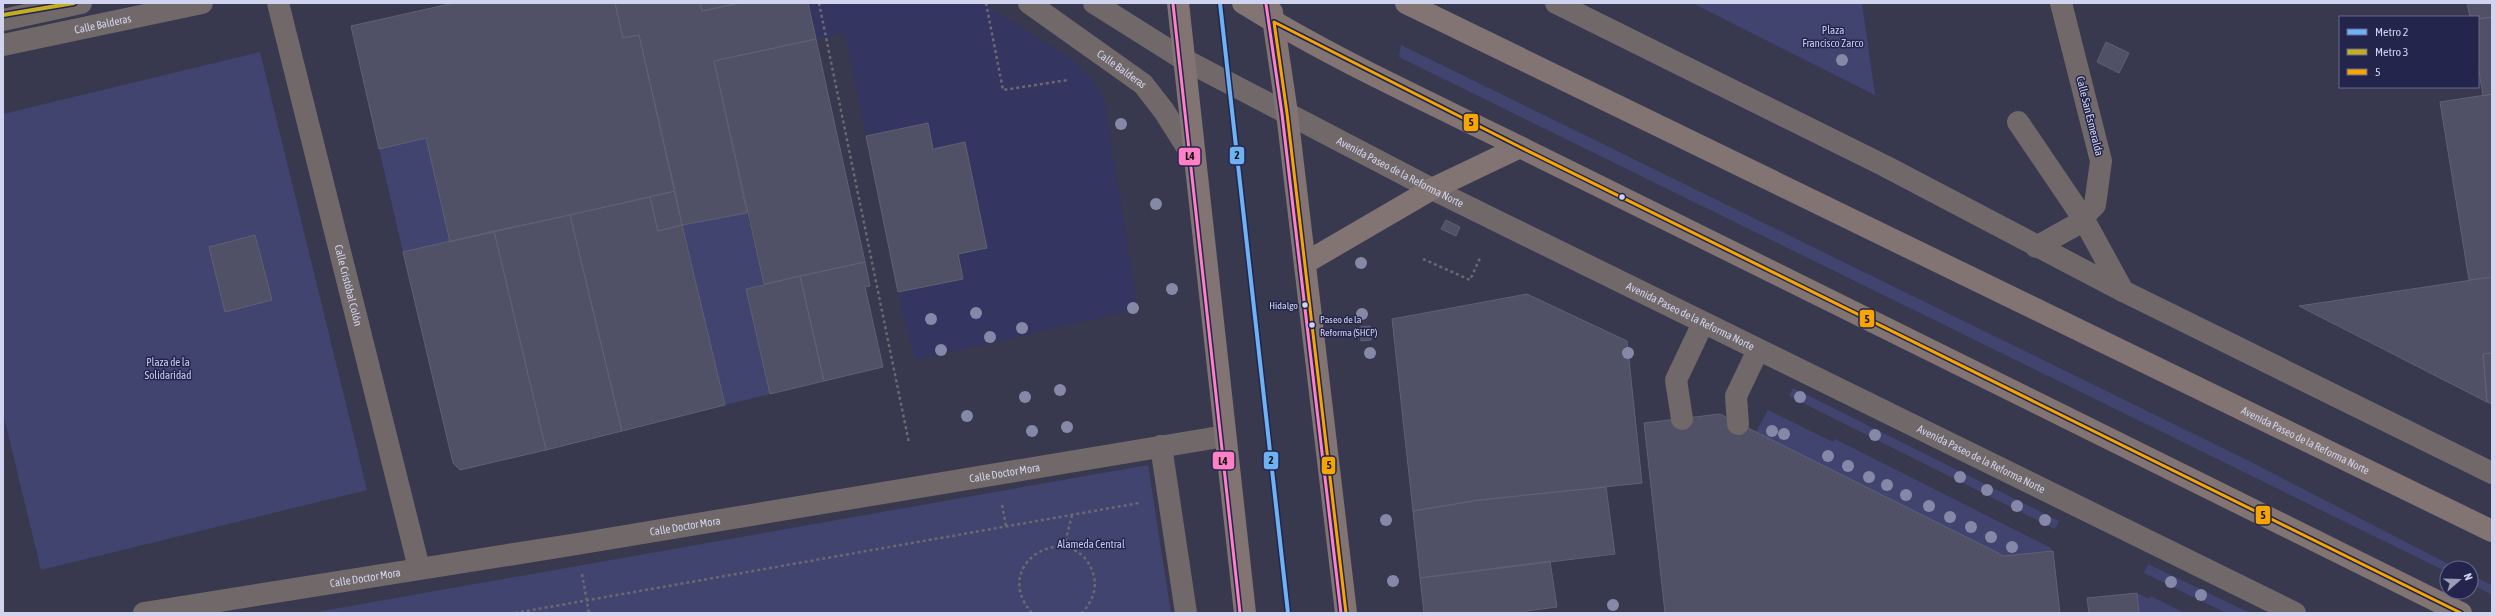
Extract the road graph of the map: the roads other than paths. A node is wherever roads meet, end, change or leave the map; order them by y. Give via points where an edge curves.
1 (81, 3) edge
2 (202, 3) edge
3 (278, 3) edge
4 (1029, 3) edge
5 (1094, 3) edge
6 (1178, 3) edge
7 (1244, 3) edge
8 (1406, 3) edge
9 (1556, 3) edge
10 (2061, 3) edge
11 (1272, 13) edge
12 (3, 20) edge
13 (3, 45) edge
14 (1182, 59) junction
15 (1288, 113) junction
16 (2018, 122) dead end
17 (1520, 147) junction
18 (1193, 157) junction
19 (1432, 189) junction
20 (2083, 218) junction
21 (2036, 247) junction
22 (1305, 263) junction
23 (2123, 291) junction
24 (1703, 323) junction
25 (1758, 350) junction
26 (1682, 419) dead end
27 (1738, 424) dead end
28 (1225, 436) junction
29 (1161, 446) junction
30 (2492, 473) edge
31 (2492, 531) edge
32 (419, 568) junction
33 (144, 613) edge
34 (1186, 613) edge
35 (1245, 613) edge
36 (1346, 613) edge
37 (2295, 613) edge
38 (2461, 613) edge

1 - 12 street
2 - 13 street, Calle Balderas
3 - 32 street, Calle Cristóbal Colón
4 - 18 street, Calle Balderas via 1143,84 1164,111
5 - 14 street, Avenida Paseo de la Reforma Norte
6 - 14 main road
7 - 11 main road
8 - 31 main road, Avenida Paseo de la Reforma Norte
9 - 21 street via 1885,166
10 - 20 street, Calle San Esmeralda via 2101,161 2095,205
11 - 15 main road
11 - 17 main road
14 - 15 street, Avenida Paseo de la Reforma Norte
14 - 18 main road
15 - 19 street, Avenida Paseo de la Reforma Norte
15 - 22 main road
16 - 20 street
17 - 19 main road
17 - 38 main road
18 - 28 main road
19 - 22 main road
19 - 24 street, Avenida Paseo de la Reforma Norte
20 - 21 street, Calle San Esmeralda via 2074,226
20 - 23 street
21 - 23 street
22 - 36 main road
23 - 30 street
24 - 25 street, Avenida Paseo de la Reforma Norte
24 - 26 street via 1676,380
25 - 27 street via 1736,396
25 - 37 street, Avenida Paseo de la Reforma Norte
28 - 29 street, Calle Doctor Mora
28 - 35 main road
29 - 32 street, Calle Doctor Mora
29 - 34 street
32 - 33 street, Calle Doctor Mora

